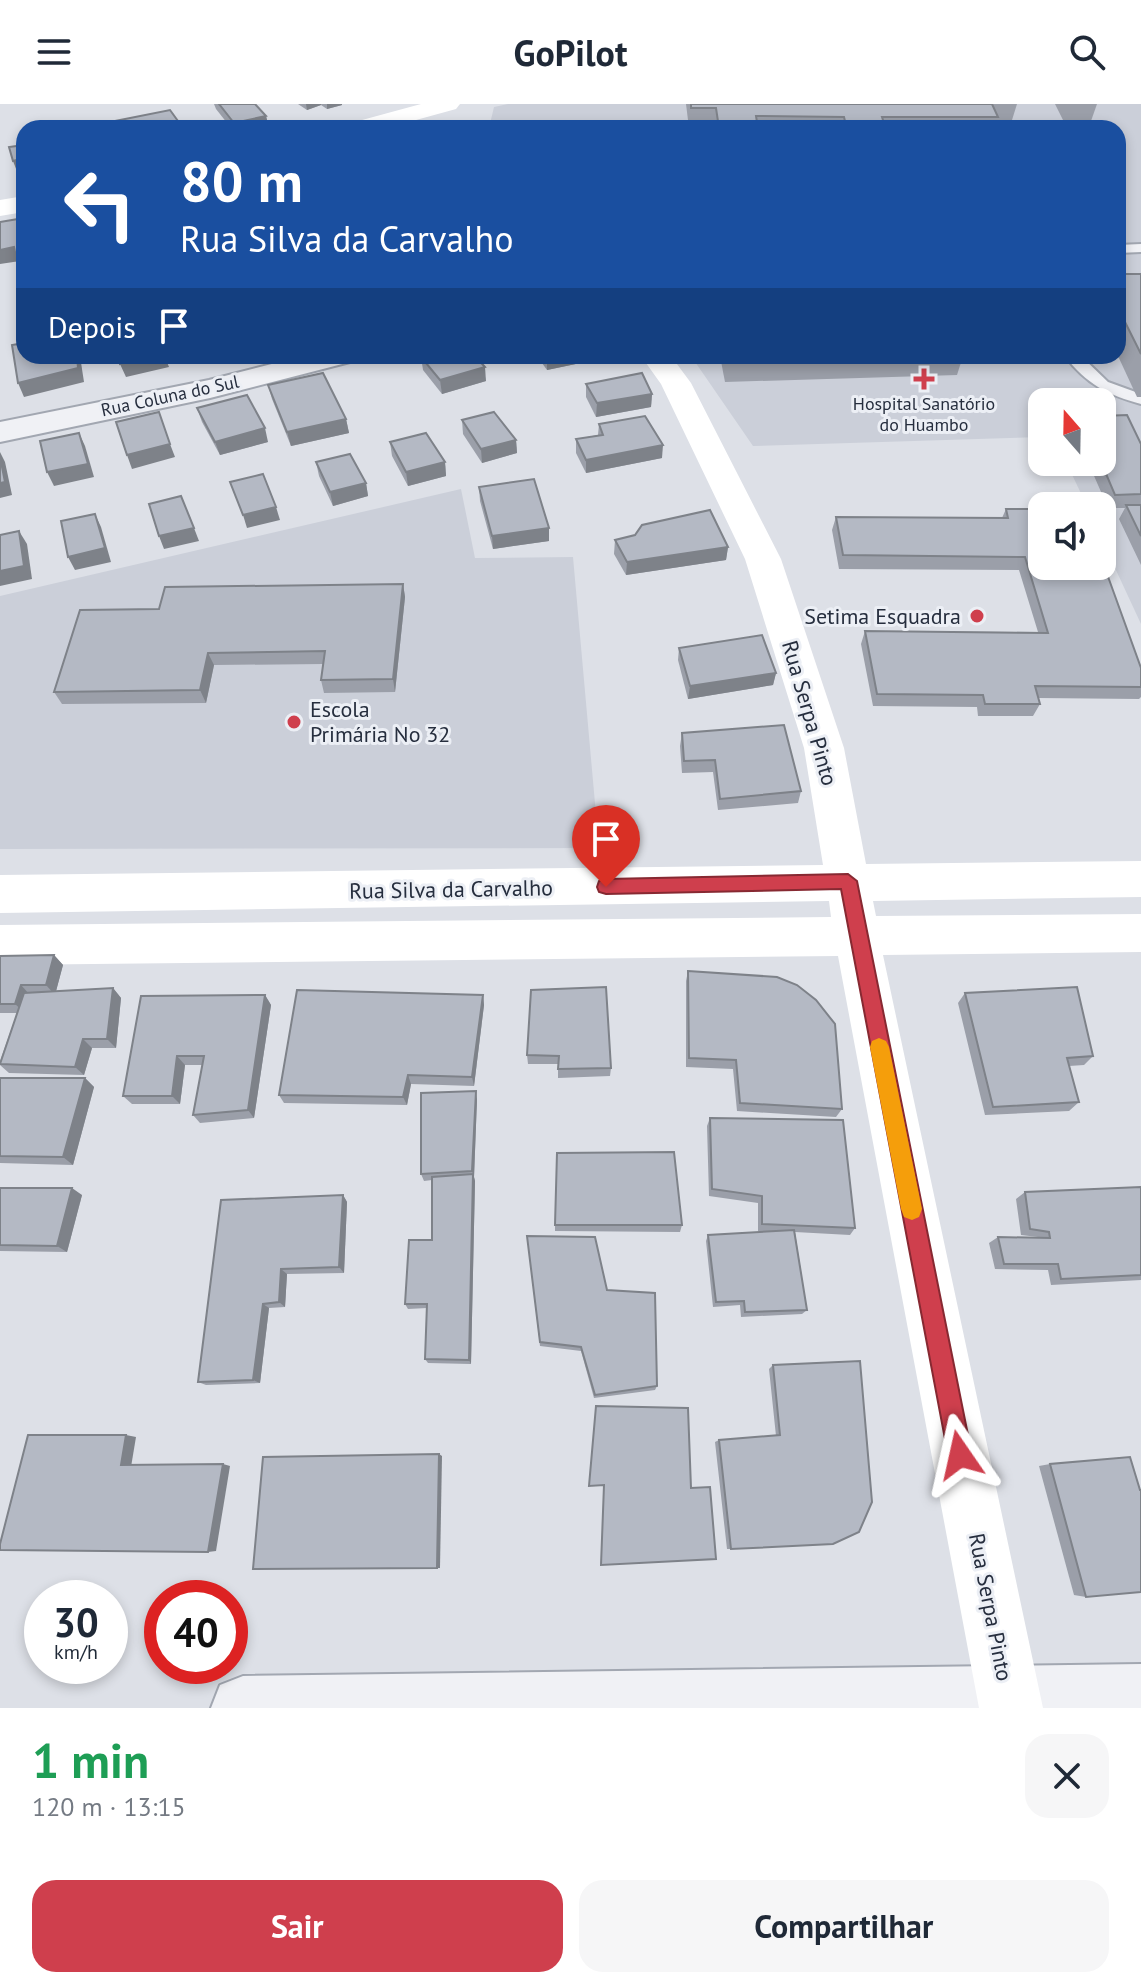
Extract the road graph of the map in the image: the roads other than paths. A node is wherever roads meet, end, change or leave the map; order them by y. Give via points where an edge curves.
1 (431, 106) edge
2 (386, 120) edge
3 (308, 364) edge
4 (662, 364) edge
5 (1079, 364) edge
6 (1141, 399) edge
7 (0, 432) edge
8 (1141, 879) edge
9 (848, 881) junction
10 (454, 890) junction
11 (45, 893) junction
12 (0, 894) edge
13 (1141, 933) edge
14 (857, 936) junction
15 (454, 942) junction
16 (15, 944) edge
17 (1141, 1696) edge
18 (1010, 1704) edge
19 (243, 1708) edge

1 - 2 street
3 - 7 street, Rua Coluna do Sul
4 - 9 street, Rua Serpa Pinto via 763,559 824,748
5 - 6 lane via 1111,392
8 - 9 street, Rua Silva da Carvalho
9 - 10 street, Rua Silva da Carvalho
9 - 14 street, Rua Serpa Pinto
10 - 11 street, Rua Silva da Carvalho
10 - 15 street
11 - 12 street, Rua Silva da Carvalho
11 - 16 street
13 - 14 street
14 - 15 street
14 - 18 street, Rua Serpa Pinto
15 - 16 street
17 - 18 street
18 - 19 street

